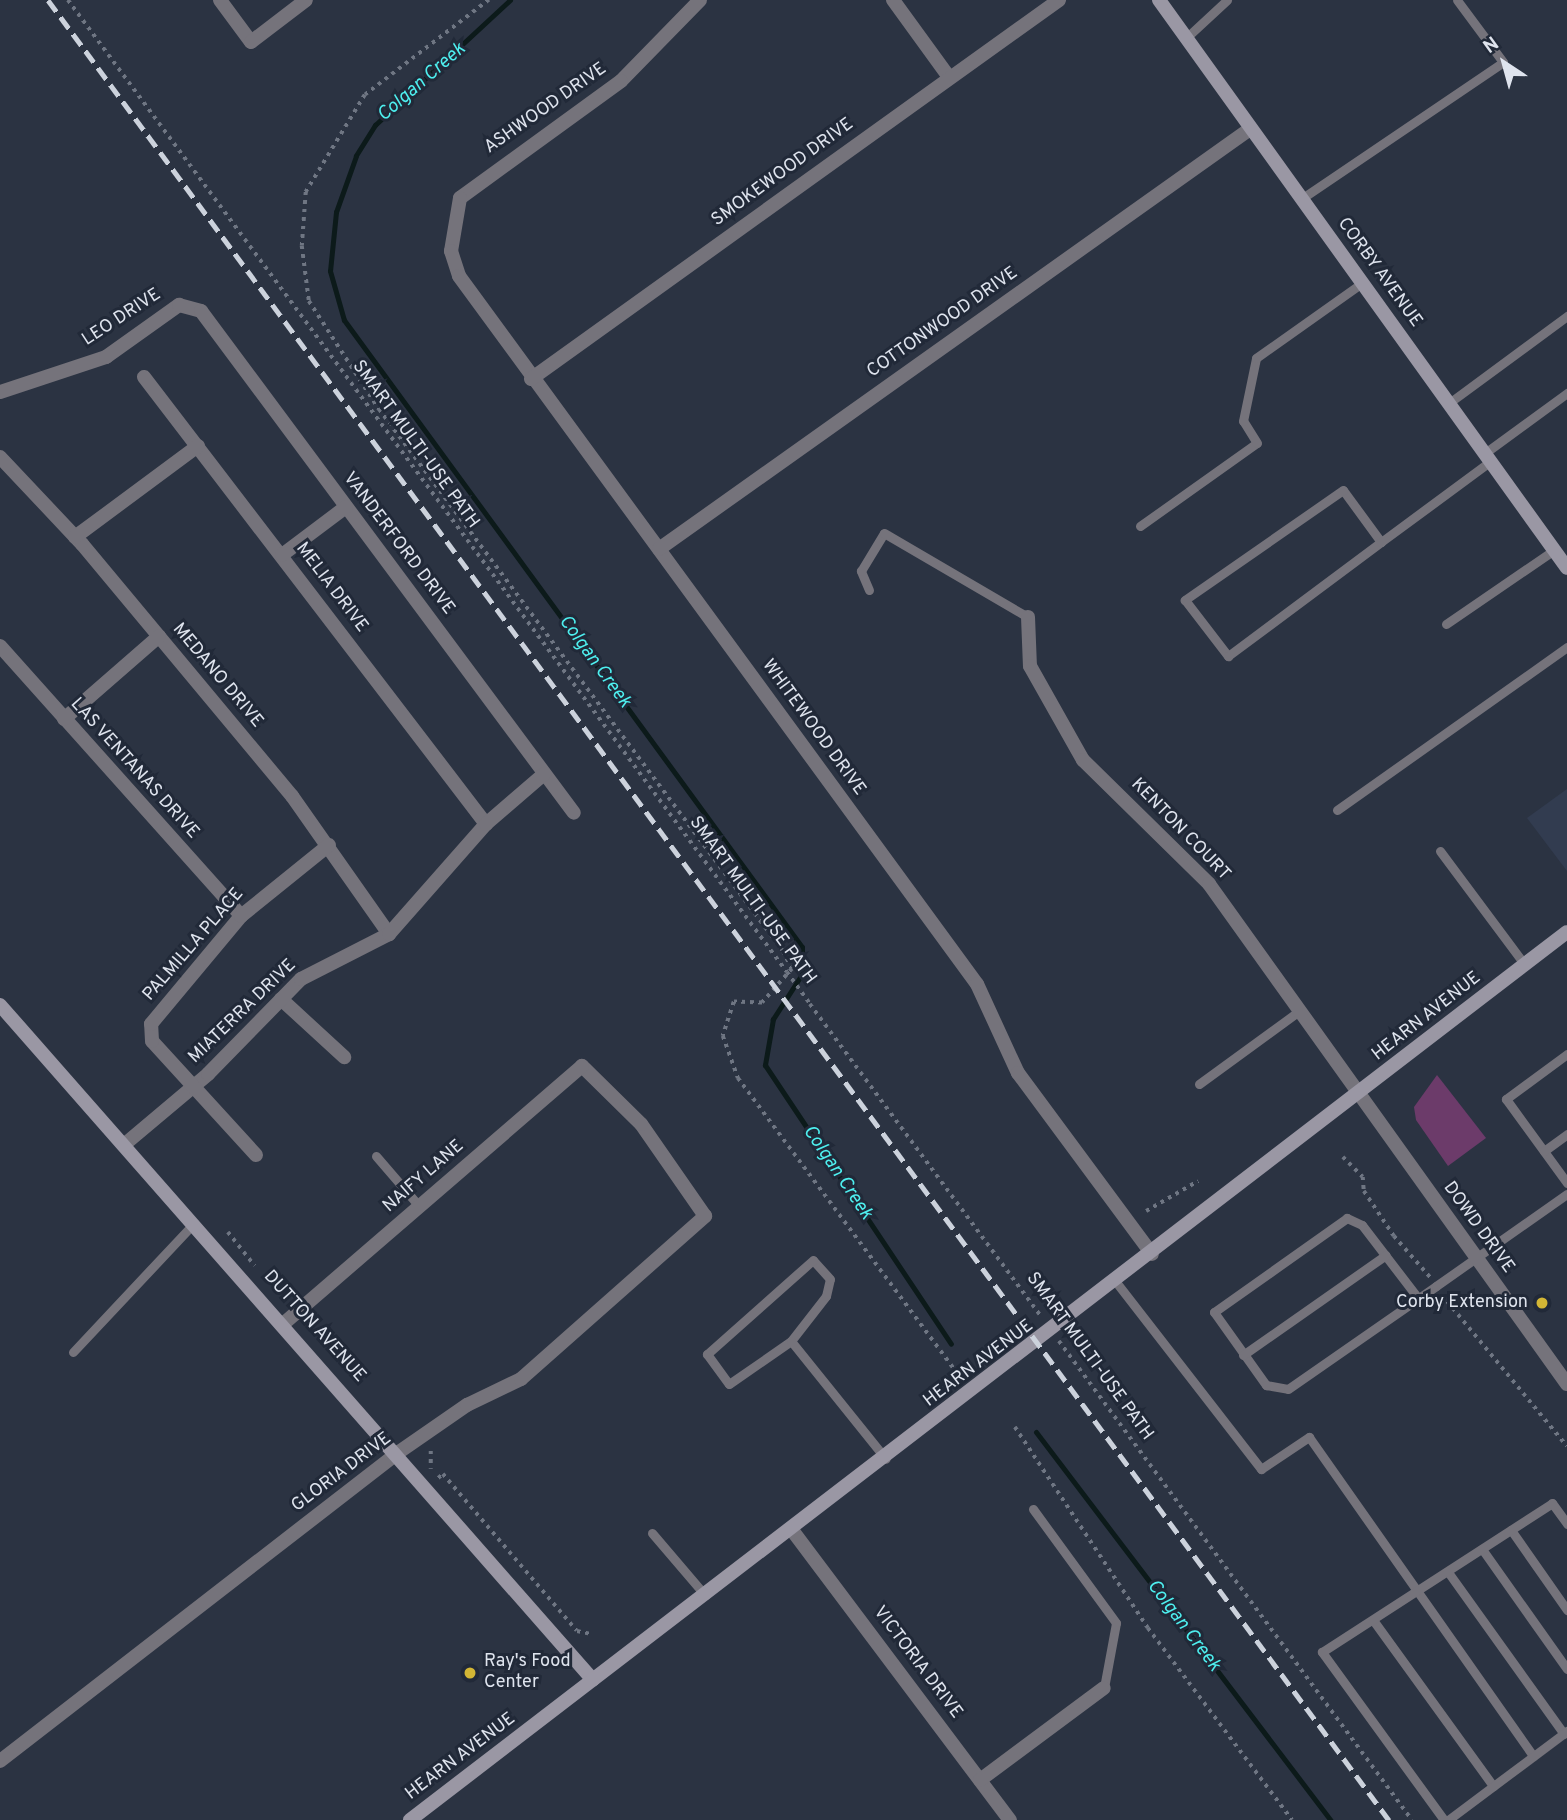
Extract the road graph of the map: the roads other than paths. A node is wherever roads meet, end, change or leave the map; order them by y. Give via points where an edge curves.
1 (220, 0) edge
2 (306, 0) edge
3 (700, 0) edge
4 (892, 0) edge
5 (1059, 0) edge
6 (1159, 0) edge
7 (1227, 0) edge
8 (1457, 0) edge
9 (1186, 38) junction
10 (950, 77) junction
11 (1251, 129) junction
12 (1301, 199) junction
13 (453, 224) joint
14 (1362, 283) junction
15 (186, 305) joint
16 (1567, 316) edge
17 (144, 377) dead end
18 (531, 379) junction
19 (0, 393) edge
20 (1567, 393) edge
21 (1449, 403) junction
22 (198, 446) junction
23 (0, 457) edge
24 (1488, 457) junction
25 (346, 507) junction
26 (1140, 526) dead end
27 (75, 537) junction
28 (1381, 542) junction
29 (659, 549) junction
30 (1553, 550) junction
31 (282, 555) junction
32 (1567, 568) edge
33 (869, 590) dead end
34 (1028, 617) joint
35 (1446, 624) dead end
36 (159, 636) junction
37 (0, 646) edge
38 (1567, 647) edge
39 (64, 719) junction
40 (544, 774) junction
41 (1337, 810) dead end
42 (574, 813) dead end
43 (486, 824) junction
44 (329, 845) junction
45 (1440, 851) dead end
46 (241, 916) junction
47 (1567, 932) edge
48 (389, 933) junction
49 (1525, 964) junction
50 (281, 999) junction
51 (0, 1005) edge
52 (1299, 1011) junction
53 (1567, 1055) edge
54 (344, 1057) dead end
55 (1199, 1084) dead end
56 (192, 1087) junction
57 (1358, 1095) junction
58 (1567, 1134) edge
59 (125, 1144) junction
60 (1544, 1151) junction
61 (257, 1155) dead end
62 (376, 1156) dead end
63 (1567, 1183) edge
64 (1567, 1194) edge
65 (419, 1206) junction
66 (705, 1216) joint
67 (195, 1222) junction
68 (1152, 1254) junction
69 (1386, 1255) junction
70 (1477, 1258) junction
71 (1116, 1282) junction
72 (1418, 1298) junction
73 (285, 1322) junction
74 (791, 1341) junction
75 (73, 1352) dead end
76 (1243, 1355) junction
77 (1567, 1384) edge
78 (400, 1452) junction
79 (886, 1459) junction
80 (1033, 1509) dead end
81 (1567, 1524) edge
82 (792, 1530) junction
83 (1511, 1530) junction
84 (652, 1533) dead end
85 (1482, 1549) junction
86 (1448, 1572) junction
87 (1416, 1592) junction
88 (705, 1595) junction
89 (1567, 1610) edge
90 (1373, 1620) junction
91 (1567, 1669) edge
92 (593, 1680) junction
93 (1104, 1688) joint
94 (1565, 1732) edge
95 (1533, 1756) junction
96 (0, 1761) edge
97 (980, 1780) junction
98 (1493, 1786) junction
99 (410, 1820) edge
100 (1010, 1820) edge
101 (1446, 1820) edge

1 - 2 street via 251,42
3 - 13 street, ASHWOOD DRIVE via 621,81 480,179 460,198
4 - 10 street
5 - 10 street, SMOKEWOOD DRIVE
6 - 9 main road, CORBY AVENUE
7 - 9 lane
8 - 12 lane via 1503,62
9 - 11 main road, CORBY AVENUE
10 - 18 street, SMOKEWOOD DRIVE
11 - 12 main road, CORBY AVENUE
11 - 29 street, COTTONWOOD DRIVE
12 - 14 main road, CORBY AVENUE
13 - 18 street, WHITEWOOD DRIVE via 459,276
14 - 21 main road, CORBY AVENUE
14 - 26 lane via 1256,358 1242,421 1257,443
15 - 19 street, LEO DRIVE via 106,356
15 - 25 street, VANDERFORD DRIVE via 201,311
16 - 21 lane
17 - 22 street, MELIA DRIVE
18 - 29 street, WHITEWOOD DRIVE
20 - 24 lane
21 - 24 main road, CORBY AVENUE
22 - 27 street
22 - 31 street, MELIA DRIVE
23 - 27 street, MEDANO DRIVE
24 - 28 lane
24 - 30 main road, CORBY AVENUE
25 - 31 street
25 - 40 street, VANDERFORD DRIVE
27 - 36 street, MEDANO DRIVE
28 - 28 lane via 1228,656 1185,600 1343,491
29 - 68 street, WHITEWOOD DRIVE via 977,984 1018,1073
30 - 32 main road, CORBY AVENUE
30 - 35 lane
31 - 43 street, MELIA DRIVE
33 - 34 lane via 861,571 884,533
34 - 52 street, KENTON COURT via 1030,666 1083,760 1209,884
36 - 39 street
36 - 44 street, MEDANO DRIVE
37 - 39 street, LAS VENTANAS DRIVE
38 - 41 lane
39 - 46 street, LAS VENTANAS DRIVE
40 - 42 street, VANDERFORD DRIVE
40 - 43 street, MIATERRA DRIVE
43 - 48 street, MIATERRA DRIVE
44 - 46 street, PALMILLA PLACE
44 - 48 street, MEDANO DRIVE
45 - 49 lane
46 - 56 street, PALMILLA PLACE via 151,1024 152,1041
47 - 49 main road, HEARN AVENUE
48 - 50 street, MIATERRA DRIVE via 309,974
49 - 57 main road, HEARN AVENUE
50 - 54 street
50 - 56 street, MIATERRA DRIVE
51 - 59 main road, DUTTON AVENUE
52 - 55 lane
52 - 57 street, KENTON COURT
53 - 60 lane via 1506,1099
56 - 59 street, MIATERRA DRIVE
56 - 61 street, PALMILLA PLACE
57 - 68 main road, HEARN AVENUE
57 - 70 street, DOWD DRIVE
58 - 60 lane
59 - 67 main road, DUTTON AVENUE
60 - 63 lane
62 - 65 lane
64 - 70 lane
65 - 66 street, NAIFY LANE via 582,1066 590,1067 640,1124
65 - 73 street, NAIFY LANE
66 - 78 street, GLORIA DRIVE via 521,1379 467,1405
67 - 73 main road, DUTTON AVENUE
67 - 75 lane
68 - 71 main road, HEARN AVENUE
69 - 72 lane
69 - 76 lane
69 - 76 lane via 1347,1218 1214,1312
70 - 72 lane
70 - 77 street, DOWD DRIVE
71 - 79 main road, HEARN AVENUE
71 - 87 lane via 1261,1469 1309,1437
72 - 76 lane via 1288,1389 1266,1385
73 - 78 main road, DUTTON AVENUE
74 - 74 lane via 729,1384 707,1353 813,1260 830,1279 826,1296
74 - 79 lane
78 - 92 main road, DUTTON AVENUE
78 - 96 street, GLORIA DRIVE
79 - 82 main road, HEARN AVENUE
80 - 93 lane via 1116,1623
81 - 83 lane via 1552,1503
82 - 88 main road, HEARN AVENUE
82 - 97 street, VICTORIA DRIVE
83 - 85 lane
83 - 89 lane
84 - 88 lane
85 - 86 lane
85 - 91 lane
86 - 87 lane
86 - 94 lane
87 - 90 lane
87 - 95 lane
88 - 92 main road, HEARN AVENUE
90 - 98 lane
90 - 101 lane via 1322,1652
92 - 99 main road, HEARN AVENUE
93 - 97 street
94 - 95 lane
95 - 98 lane
97 - 100 street, VICTORIA DRIVE
98 - 101 lane

